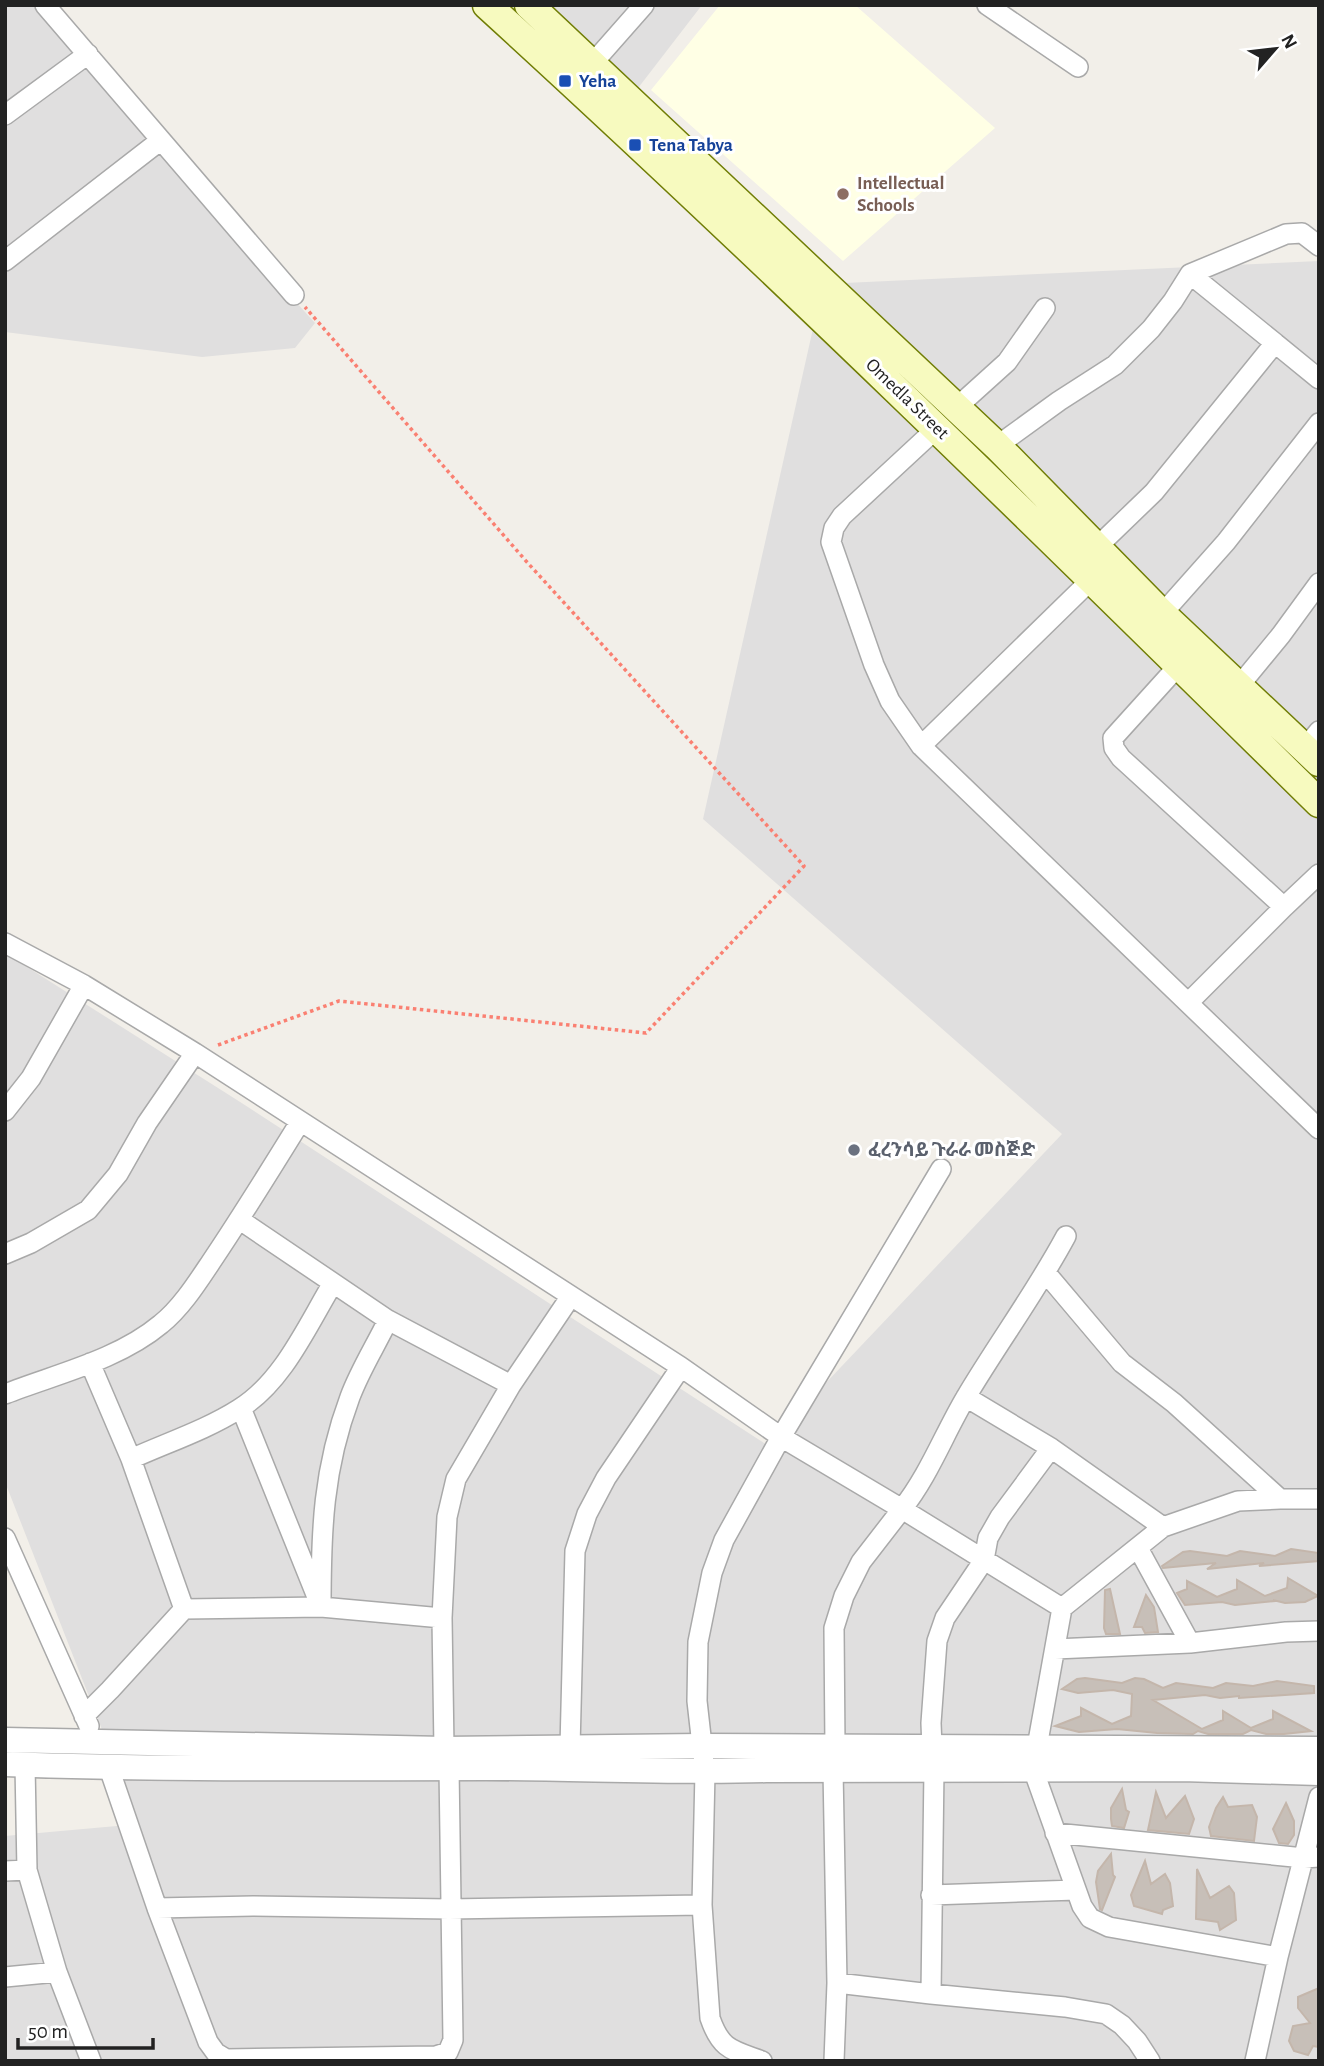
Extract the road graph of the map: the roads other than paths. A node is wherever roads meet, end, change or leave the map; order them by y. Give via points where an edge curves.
1 (45, 5) edge
2 (486, 5) edge
3 (529, 5) edge
4 (644, 5) edge
5 (987, 5) edge
6 (88, 54) junction
7 (592, 64) junction
8 (1079, 67) dead end
9 (5, 115) edge
10 (646, 132) junction
11 (161, 140) junction
12 (1319, 246) edge
13 (5, 261) edge
14 (1190, 274) junction
15 (294, 295) road end
16 (1045, 308) dead end
17 (1275, 343) junction
18 (1319, 379) edge
19 (946, 418) junction
20 (1319, 423) edge
21 (997, 446) junction
22 (1096, 548) junction
23 (1092, 579) junction
24 (1319, 583) edge
25 (1162, 614) junction
26 (1179, 665) junction
27 (1239, 686) junction
28 (921, 746) junction
29 (1314, 747) edge
30 (1319, 803) edge
31 (1319, 874) edge
32 (1284, 907) junction
33 (5, 943) edge
34 (84, 985) junction
35 (1189, 1002) junction
36 (195, 1053) junction
37 (5, 1111) edge
38 (300, 1122) junction
39 (1319, 1129) edge
40 (941, 1169) dead end
41 (240, 1220) junction
42 (1066, 1236) dead end
43 (5, 1254) edge
44 (1046, 1273) junction
45 (333, 1283) junction
46 (572, 1296) junction
47 (388, 1320) junction
48 (90, 1363) junction
49 (681, 1367) junction
50 (511, 1385) junction
51 (5, 1394) edge
52 (965, 1398) junction
53 (241, 1408) junction
54 (780, 1437) junction
55 (1051, 1448) junction
56 (131, 1459) junction
57 (1280, 1499) junction
58 (1319, 1499) edge
59 (902, 1510) junction
60 (1163, 1527) junction
61 (5, 1538) edge
62 (1138, 1548) junction
63 (984, 1560) junction
64 (321, 1607) junction
65 (1062, 1608) junction
66 (184, 1609) junction
67 (442, 1618) junction
68 (1319, 1630) edge
69 (1190, 1643) junction
70 (1055, 1649) junction
71 (83, 1716) junction
72 (5, 1740) edge
73 (67, 1741) junction
74 (98, 1741) junction
75 (701, 1746) junction
76 (570, 1747) junction
77 (1319, 1749) edge
78 (1035, 1758) junction
79 (447, 1759) junction
80 (834, 1759) junction
81 (933, 1759) junction
82 (15, 1764) edge
83 (70, 1766) junction
84 (109, 1768) junction
85 (705, 1772) junction
86 (1319, 1773) edge
87 (1319, 1797) edge
88 (1055, 1833) junction
89 (1311, 1858) edge
90 (27, 1870) junction
91 (5, 1871) edge
92 (1076, 1890) junction
93 (931, 1895) junction
94 (702, 1905) junction
95 (157, 1908) junction
96 (449, 1909) junction
97 (1278, 1957) junction
98 (57, 1972) junction
99 (5, 1977) edge
100 (836, 1983) junction
101 (930, 1994) junction
102 (91, 2061) edge
103 (762, 2061) edge
104 (834, 2061) edge
105 (1150, 2061) edge
106 (1256, 2061) edge

1 - 6 street
2 - 10 main road, Omedla Street
3 - 7 main road, Omedla Street
4 - 7 street
5 - 8 street
6 - 9 street
6 - 11 street
7 - 10 main road, Omedla Street
10 - 19 main road, Omedla Street via 810,272
11 - 13 street
11 - 15 street
12 - 14 street via 1302,233 1286,234
14 - 17 street
14 - 21 street via 1151,329 1115,365
16 - 19 street via 1007,362
17 - 18 street
17 - 22 street via 1154,492
19 - 21 main road, Omedla Street
19 - 23 main road, Omedla Street
19 - 28 street via 842,516 831,542 874,665 890,701
20 - 25 street via 1226,542
21 - 22 main road, Omedla Street
22 - 25 main road, Omedla Street
23 - 26 main road, Omedla Street
23 - 28 street
24 - 27 street
25 - 27 main road, Omedla Street
26 - 30 main road, Omedla Street
26 - 32 street via 1113,738 1114,748
27 - 29 main road, Omedla Street
28 - 35 street
31 - 32 street
32 - 35 street
33 - 34 street
34 - 36 street
34 - 37 street via 31,1078
35 - 39 street
36 - 38 street
36 - 43 street via 118,1174 88,1210
38 - 41 street
38 - 46 street
40 - 54 street
41 - 45 street
41 - 48 street via 193,1288 161,1324
42 - 44 street
44 - 52 street
44 - 57 street via 1122,1363
45 - 47 street
45 - 53 street via 269,1383
46 - 49 street
46 - 50 street
47 - 50 street
47 - 64 street via 351,1394 337,1435 322,1518
48 - 51 street
48 - 56 street
49 - 54 street
49 - 76 street via 606,1478 575,1551
50 - 67 street via 456,1479 447,1517
52 - 55 street
52 - 59 street via 919,1487
53 - 56 street
53 - 64 street
54 - 59 street
54 - 75 street via 723,1540 712,1573 698,1642
55 - 60 street
55 - 63 street via 1000,1517 988,1538
56 - 66 street
57 - 58 street
57 - 60 street via 1238,1500
59 - 63 street
59 - 80 street via 861,1562 834,1628
60 - 62 street
61 - 71 street
62 - 65 street
62 - 69 street
63 - 65 street
63 - 81 street via 945,1618 937,1641
64 - 66 street
64 - 67 street
65 - 70 street
66 - 71 street
67 - 79 street
68 - 69 street
69 - 70 street
70 - 78 street
71 - 74 street
72 - 73 street
73 - 74 street
73 - 83 street
74 - 79 street
75 - 76 street
75 - 80 street
75 - 85 street
76 - 79 street
77 - 78 street
78 - 81 street
78 - 86 street
78 - 88 street
79 - 84 street
79 - 85 street
79 - 96 street
80 - 81 street
80 - 85 street
80 - 100 street
81 - 93 street
82 - 83 street
82 - 90 street
83 - 84 street
84 - 95 street
85 - 94 street
87 - 89 street
88 - 89 street
88 - 92 street
89 - 97 street
90 - 91 street
90 - 98 street
92 - 93 street
92 - 97 street via 1090,1918 1099,1924
93 - 101 street
94 - 96 street
94 - 103 street via 710,2018 716,2035 730,2050
95 - 96 street
95 - 96 street via 208,2042 226,2059 436,2056 448,2052 453,2040
97 - 106 street
98 - 99 street
98 - 102 street
100 - 101 street
100 - 104 street
101 - 105 street via 1106,2014 1137,2040

